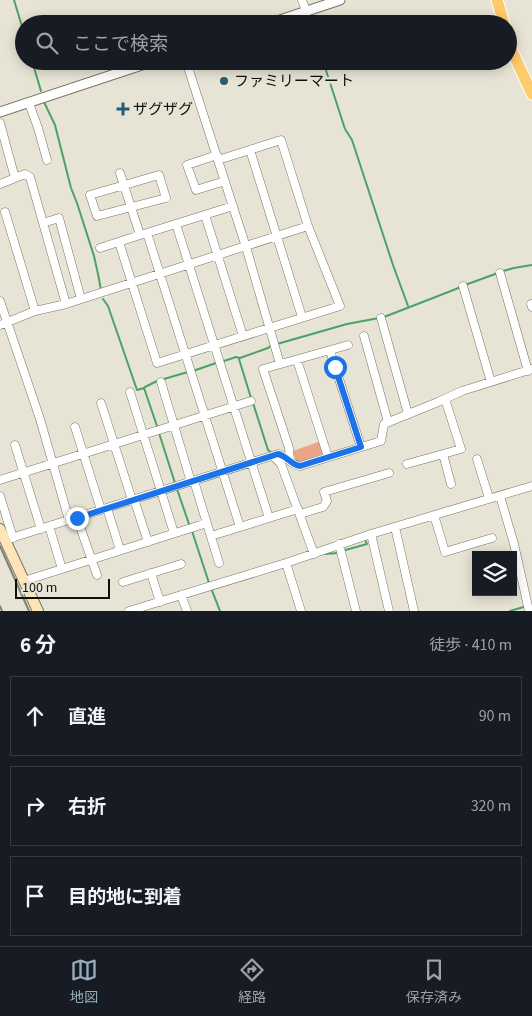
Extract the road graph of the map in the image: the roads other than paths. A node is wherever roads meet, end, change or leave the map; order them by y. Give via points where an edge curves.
1 (302, 0) edge
2 (340, 0) edge
3 (497, 0) edge
4 (306, 11) junction
5 (294, 15) edge
6 (501, 15) edge
7 (517, 62) edge
8 (127, 70) edge
9 (189, 70) edge
10 (532, 94) edge
11 (29, 103) junction
12 (0, 112) edge
13 (0, 123) edge
14 (250, 150) junction
15 (218, 157) junction
16 (47, 160) dead end
17 (120, 173) dead end
18 (15, 178) junction
19 (225, 181) junction
20 (0, 184) edge
21 (124, 186) junction
22 (233, 206) junction
23 (131, 207) junction
24 (5, 212) dead end
25 (205, 215) junction
26 (43, 223) junction
27 (176, 224) junction
28 (308, 226) junction
29 (144, 234) junction
30 (277, 236) junction
31 (119, 242) junction
32 (246, 247) junction
33 (100, 248) dead end
34 (217, 256) junction
35 (189, 265) junction
36 (500, 273) dead end
37 (160, 274) junction
38 (131, 284) junction
39 (463, 286) dead end
40 (82, 299) junction
41 (0, 301) edge
42 (66, 304) junction
43 (35, 311) junction
44 (302, 317) junction
45 (381, 318) dead end
46 (4, 324) edge
47 (270, 327) junction
48 (243, 336) junction
49 (364, 336) dead end
50 (214, 345) junction
51 (348, 345) dead end
52 (330, 351) junction
53 (185, 354) junction
54 (297, 360) junction
55 (280, 364) junction
56 (530, 370) edge
57 (161, 382) dead end
58 (491, 382) junction
59 (130, 392) dead end
60 (445, 399) junction
61 (251, 401) dead end
62 (101, 403) dead end
63 (234, 407) junction
64 (408, 414) junction
65 (204, 416) junction
66 (388, 422) junction
67 (174, 426) junction
68 (75, 427) dead end
69 (143, 435) junction
70 (114, 444) junction
71 (15, 445) dead end
72 (361, 447) junction
73 (83, 454) junction
74 (444, 454) junction
75 (273, 456) junction
76 (328, 457) junction
77 (477, 459) dead end
78 (290, 461) junction
79 (251, 463) junction
80 (53, 464) junction
81 (407, 464) dead end
82 (222, 472) junction
83 (24, 473) junction
84 (389, 473) dead end
85 (0, 480) edge
86 (192, 481) junction
87 (451, 484) dead end
88 (532, 486) edge
89 (160, 491) junction
90 (0, 496) edge
91 (500, 496) junction
92 (489, 498) junction
93 (133, 500) junction
94 (104, 509) junction
95 (301, 512) junction
96 (434, 515) junction
97 (269, 518) junction
98 (73, 519) junction
99 (207, 523) junction
100 (49, 526) junction
101 (240, 527) junction
102 (395, 527) junction
103 (0, 529) edge
104 (41, 529) junction
105 (174, 533) junction
106 (371, 534) junction
107 (211, 536) junction
108 (492, 538) dead end
109 (9, 539) junction
110 (148, 542) junction
111 (340, 549) junction
112 (120, 550) junction
113 (314, 554) junction
114 (91, 560) junction
115 (219, 562) dead end
116 (286, 563) junction
117 (180, 564) dead end
118 (62, 569) junction
119 (151, 573) junction
120 (97, 575) dead end
121 (24, 581) junction
122 (123, 582) dead end
123 (181, 595) junction
124 (160, 602) junction
125 (528, 607) edge
126 (38, 611) edge
127 (129, 611) edge
128 (187, 611) edge
129 (300, 611) edge
130 (356, 611) edge
131 (389, 611) edge
132 (414, 611) edge

1 - 4 street
2 - 4 street
3 - 6 main road
4 - 5 street
7 - 10 main road
8 - 11 street
9 - 15 street
11 - 12 street
11 - 16 street
13 - 18 street
14 - 15 street
14 - 28 street via 281,140
14 - 30 street
15 - 19 street
15 - 19 street via 188,165 196,190
17 - 21 street
18 - 20 street
18 - 26 street via 25,174 30,177
19 - 22 street
21 - 23 street
21 - 23 street via 90,195 97,216
21 - 23 street via 159,175 166,198
22 - 25 street
22 - 32 street
23 - 29 street
24 - 43 street
25 - 27 street
25 - 34 street
26 - 40 street via 59,218
26 - 42 street
27 - 29 street
27 - 35 street
28 - 30 street
28 - 44 street via 340,306
29 - 31 street
29 - 37 street
30 - 32 street
30 - 44 street
31 - 33 street
31 - 38 street
32 - 34 street
32 - 47 street
34 - 35 street
34 - 48 street
35 - 37 street
35 - 50 street
36 - 56 street
37 - 38 street
37 - 53 street
38 - 40 street
38 - 53 street via 157,363
39 - 58 street
40 - 42 street
41 - 46 street
42 - 43 street
43 - 46 street
44 - 47 street
45 - 64 street
46 - 80 street via 40,419
47 - 48 street
47 - 55 street
48 - 50 street
49 - 66 street
50 - 53 street
50 - 63 street
51 - 52 street
52 - 54 street
52 - 72 street
53 - 65 street
54 - 55 street
54 - 76 street
55 - 78 street via 263,369 289,448
56 - 58 street
57 - 67 street
58 - 60 street
59 - 69 street
60 - 64 street
60 - 74 street via 461,449
61 - 63 street
62 - 70 street
63 - 65 street
63 - 79 street
64 - 66 street
65 - 67 street
65 - 82 street
66 - 72 street via 384,424 382,440
67 - 69 street
67 - 86 street
68 - 73 street
69 - 70 street
69 - 89 street
70 - 73 street
70 - 93 street
71 - 83 street
72 - 76 street
73 - 80 street
73 - 94 street
74 - 81 street
74 - 87 street
75 - 78 street via 282,455
75 - 79 street
75 - 95 street via 281,464
76 - 78 street via 300,466
77 - 92 street
79 - 82 street
79 - 97 street
80 - 83 street
80 - 98 street
82 - 86 street
82 - 101 street
83 - 85 street
83 - 104 street
84 - 95 street via 324,492 326,501 323,507
86 - 89 street
86 - 99 street
88 - 91 street
89 - 93 street
89 - 105 street
90 - 109 street
91 - 92 street
91 - 125 street
92 - 96 street
93 - 94 street
93 - 110 street
94 - 98 street
94 - 112 street
95 - 97 street
95 - 113 street
96 - 102 street
96 - 108 street via 445,552
97 - 101 street
98 - 100 street
98 - 114 street
99 - 105 street
99 - 107 street
100 - 104 street
100 - 118 street
101 - 107 street
102 - 106 street
102 - 132 street
103 - 109 main road
104 - 109 street
105 - 110 street
106 - 111 street
106 - 131 street
107 - 115 street
109 - 121 main road
110 - 112 street
111 - 113 street
111 - 130 street
112 - 114 street
113 - 116 street
114 - 118 street
114 - 120 street
116 - 123 street
116 - 129 street
117 - 119 street
118 - 121 street
119 - 122 street
119 - 124 street
121 - 126 main road
123 - 124 street
123 - 128 street
124 - 127 street

